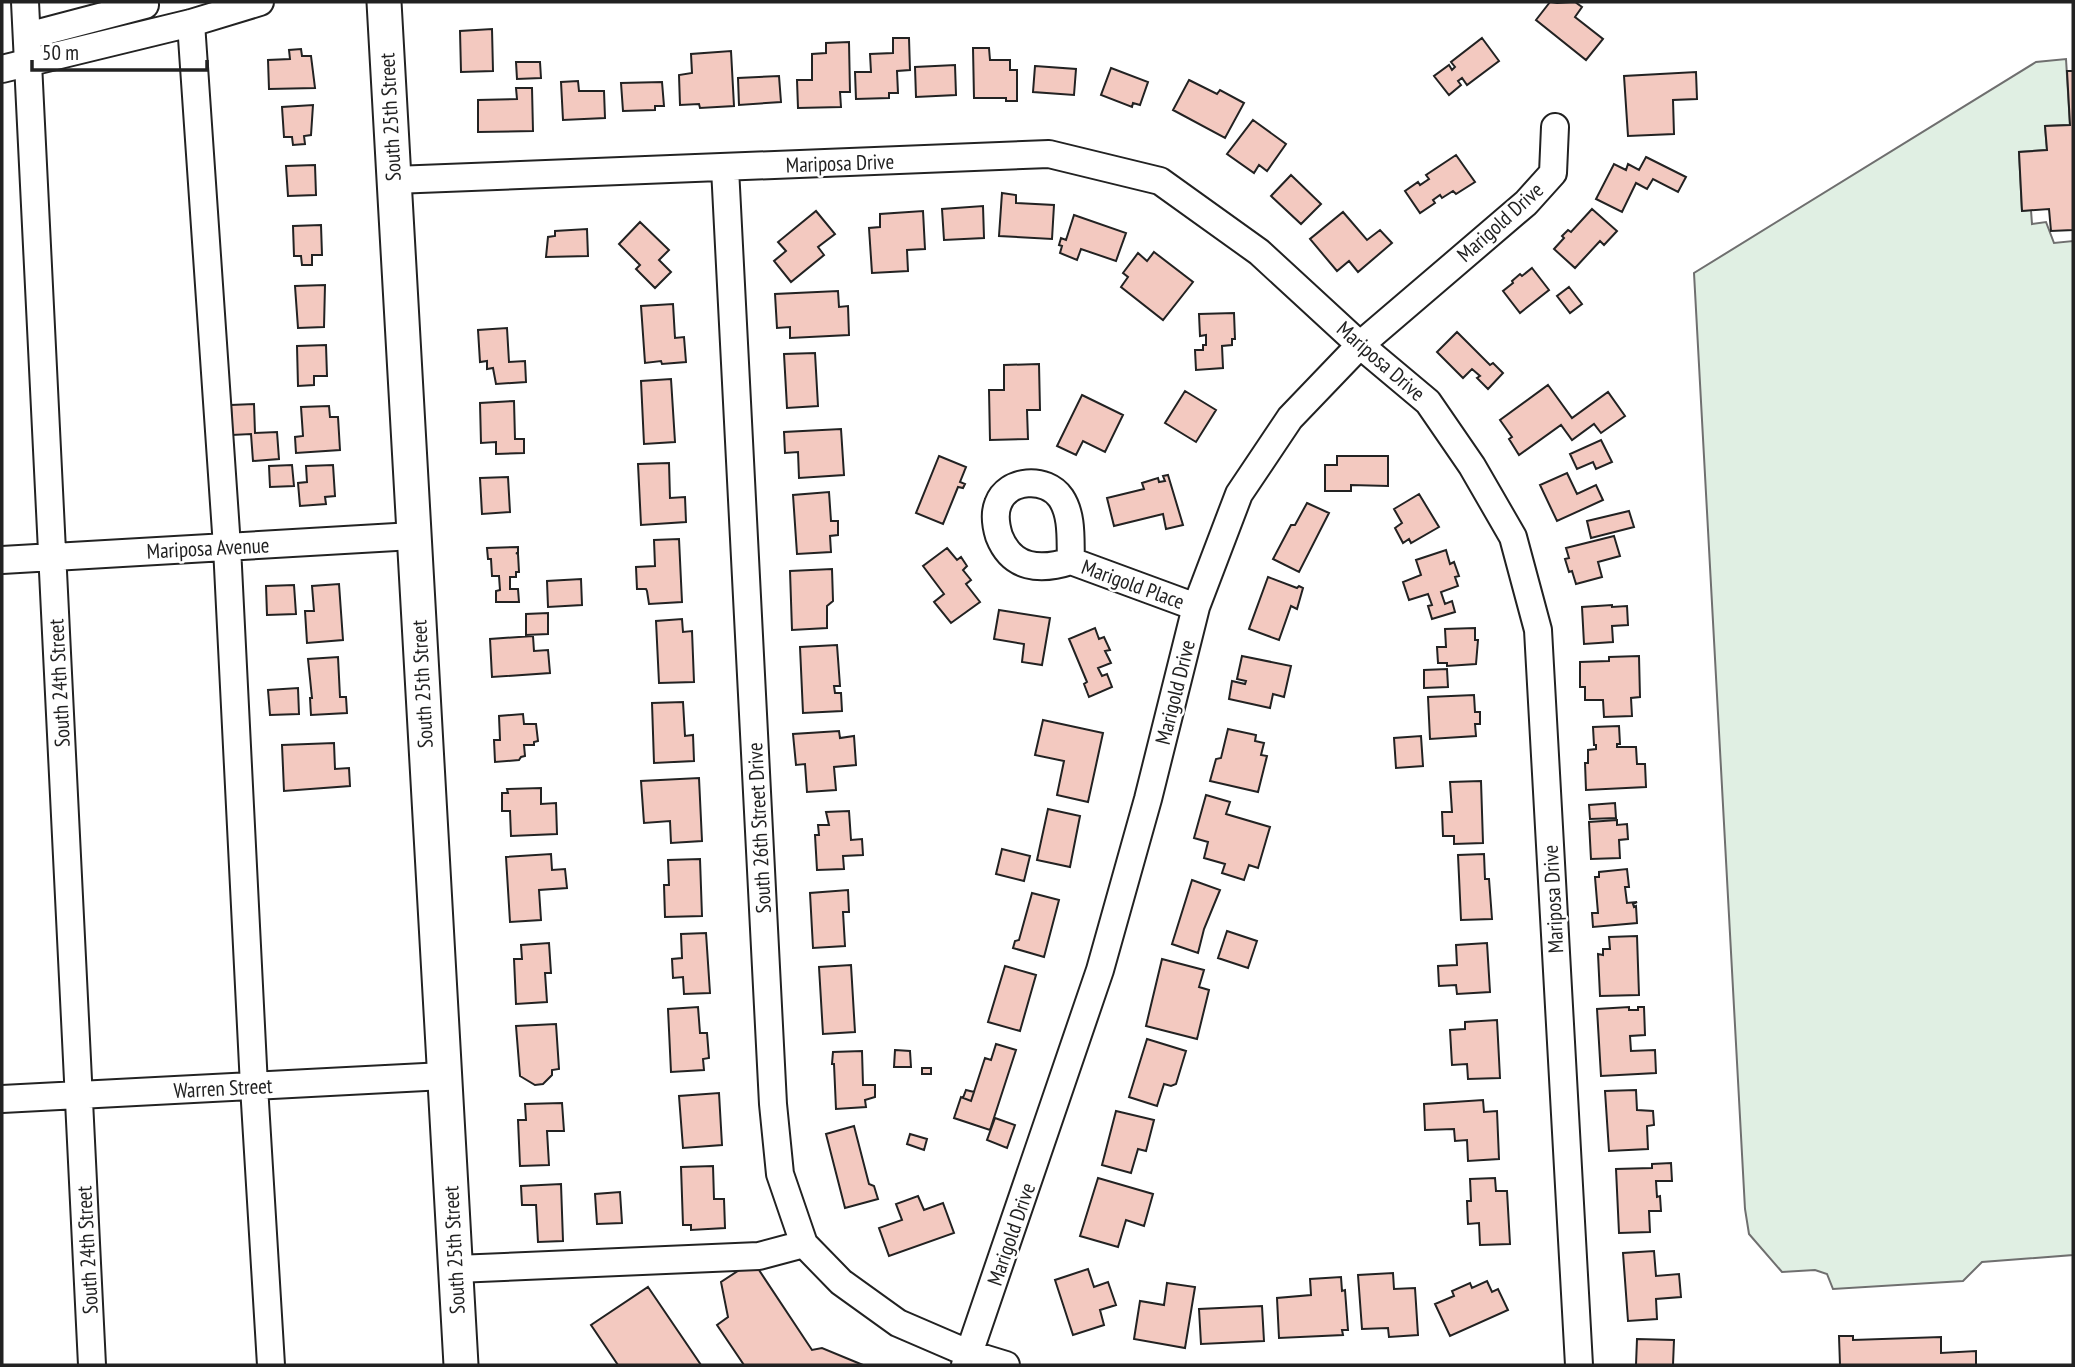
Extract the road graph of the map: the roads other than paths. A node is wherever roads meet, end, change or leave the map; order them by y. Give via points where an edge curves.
1 (25, 2) edge
2 (260, 2) edge
3 (384, 2) edge
4 (145, 5) dead end
5 (191, 23) junction
6 (28, 48) junction
7 (2, 69) edge
8 (1556, 127) dead end
9 (725, 168) junction
10 (394, 180) junction
11 (1360, 345) junction
12 (413, 536) junction
13 (227, 547) junction
14 (53, 556) junction
15 (2, 560) edge
16 (1070, 561) dead end
17 (1196, 607) junction
18 (444, 1076) junction
19 (254, 1086) junction
20 (80, 1096) junction
21 (2, 1100) edge
22 (804, 1244) junction
23 (456, 1269) junction
24 (968, 1359) edge
25 (92, 1365) edge
26 (271, 1365) edge
27 (461, 1365) edge
28 (1006, 1365) edge
29 (1579, 1365) edge

1 - 6 street, South 24th Street
2 - 5 street
3 - 10 main road, South 25th Street
4 - 6 street
5 - 6 street
5 - 13 street
6 - 7 street
6 - 14 street, South 24th Street
8 - 11 street, Marigold Drive via 1553,173 1526,203
9 - 10 street, Mariposa Drive
9 - 11 street, Mariposa Drive via 1049,154 1160,181 1259,252
9 - 22 street, South 26th Street Drive via 773,1104 780,1174
10 - 12 main road, South 25th Street
11 - 17 street, Marigold Drive via 1290,418 1239,494
11 - 29 street, Mariposa Drive via 1429,402 1472,466 1513,537 1538,630
12 - 13 street, Mariposa Avenue
12 - 18 main road, South 25th Street
13 - 14 street, Mariposa Avenue
13 - 19 street
14 - 15 street, Mariposa Avenue
14 - 20 street, South 24th Street
16 - 17 street, Marigold Place
17 - 24 street, Marigold Drive via 1100,970
18 - 19 street, Warren Street
18 - 23 main road, South 25th Street
19 - 20 street, Warren Street
19 - 26 street
20 - 21 street, Warren Street
20 - 25 street, South 24th Street
22 - 23 street via 759,1256
22 - 24 street, South 26th Street Drive via 841,1282 898,1323
23 - 27 main road, South 25th Street
24 - 28 street, South 26th Street Drive

